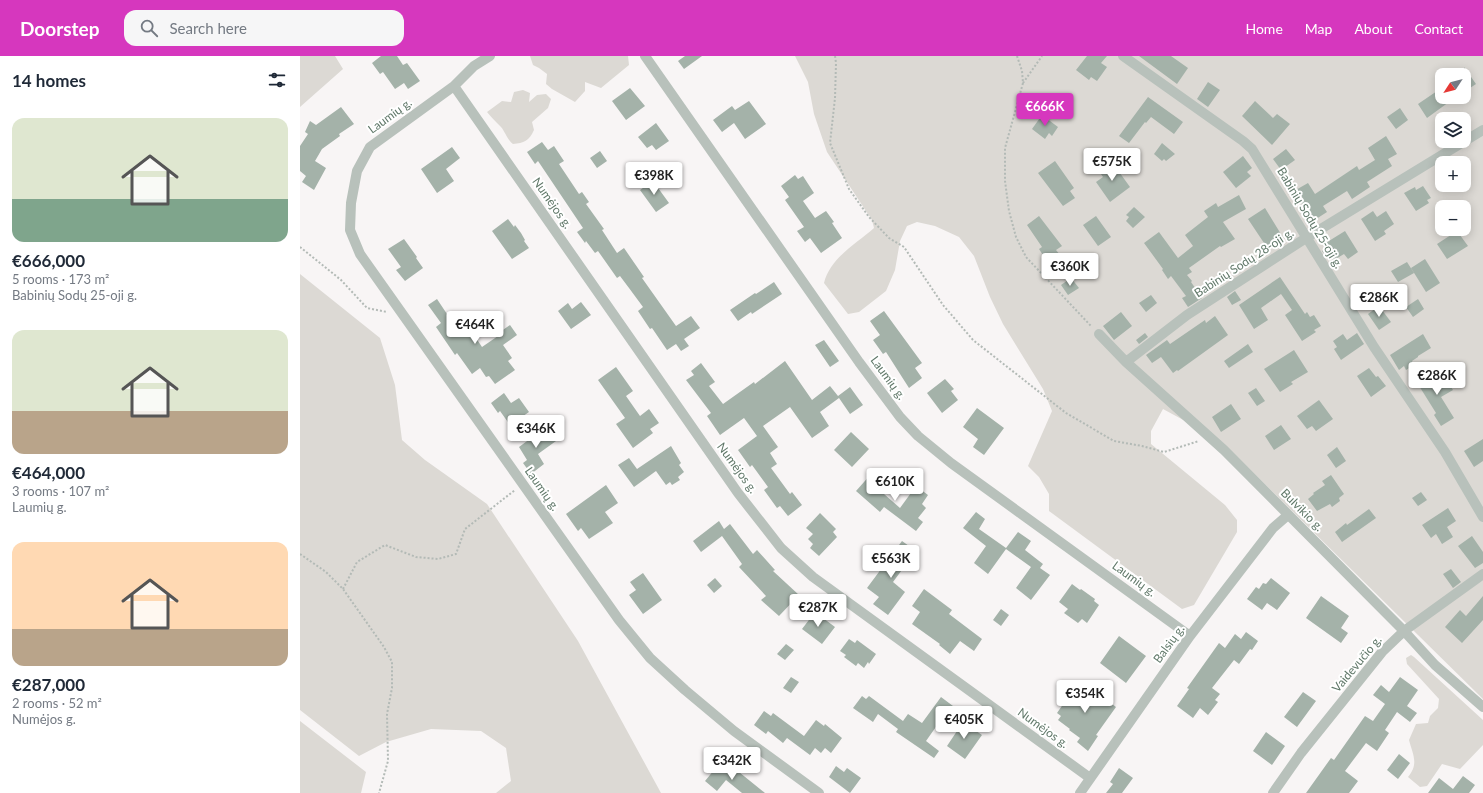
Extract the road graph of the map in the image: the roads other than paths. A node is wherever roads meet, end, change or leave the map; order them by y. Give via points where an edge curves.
1 (490, 56) edge
2 (645, 56) edge
3 (1123, 56) edge
4 (454, 86) junction
5 (1483, 130) edge
6 (1306, 238) junction
7 (1099, 334) road end
8 (1126, 362) junction
9 (1288, 515) junction
10 (1483, 517) edge
11 (1483, 574) edge
12 (1404, 631) junction
13 (1190, 636) junction
14 (1483, 707) edge
15 (1090, 778) junction
16 (819, 793) edge
17 (1080, 793) edge
18 (1273, 793) edge

1 - 4 street, Laumių g. via 474,66
2 - 13 street, Laumių g. via 900,417 918,436 951,463
3 - 6 street, Babinių Sodų 25-oji g. via 1252,149
4 - 15 street, Numėjos g. via 733,486 781,548 813,577
4 - 16 street, Laumių g. via 370,147 357,171 351,204 350,230 360,254 619,620 650,658 734,731
5 - 6 street, Babinių Sodų 28-oji g.
6 - 8 street, Babinių Sodų 28-oji g. via 1187,315
6 - 10 street, Babinių Sodų 25-oji g. via 1374,347 1445,452
7 - 8 street, Bulvikio g.
8 - 9 street, Bulvikio g. via 1224,450
9 - 12 street, Bulvikio g.
9 - 13 street, Balsių g. via 1273,528
11 - 12 street, Vaidevučio g.
12 - 14 street, Bulvikio g. via 1435,665
12 - 18 street, Vaidevučio g. via 1377,658 1301,753
13 - 15 street, Balsių g.
15 - 17 street, Balsių g.

